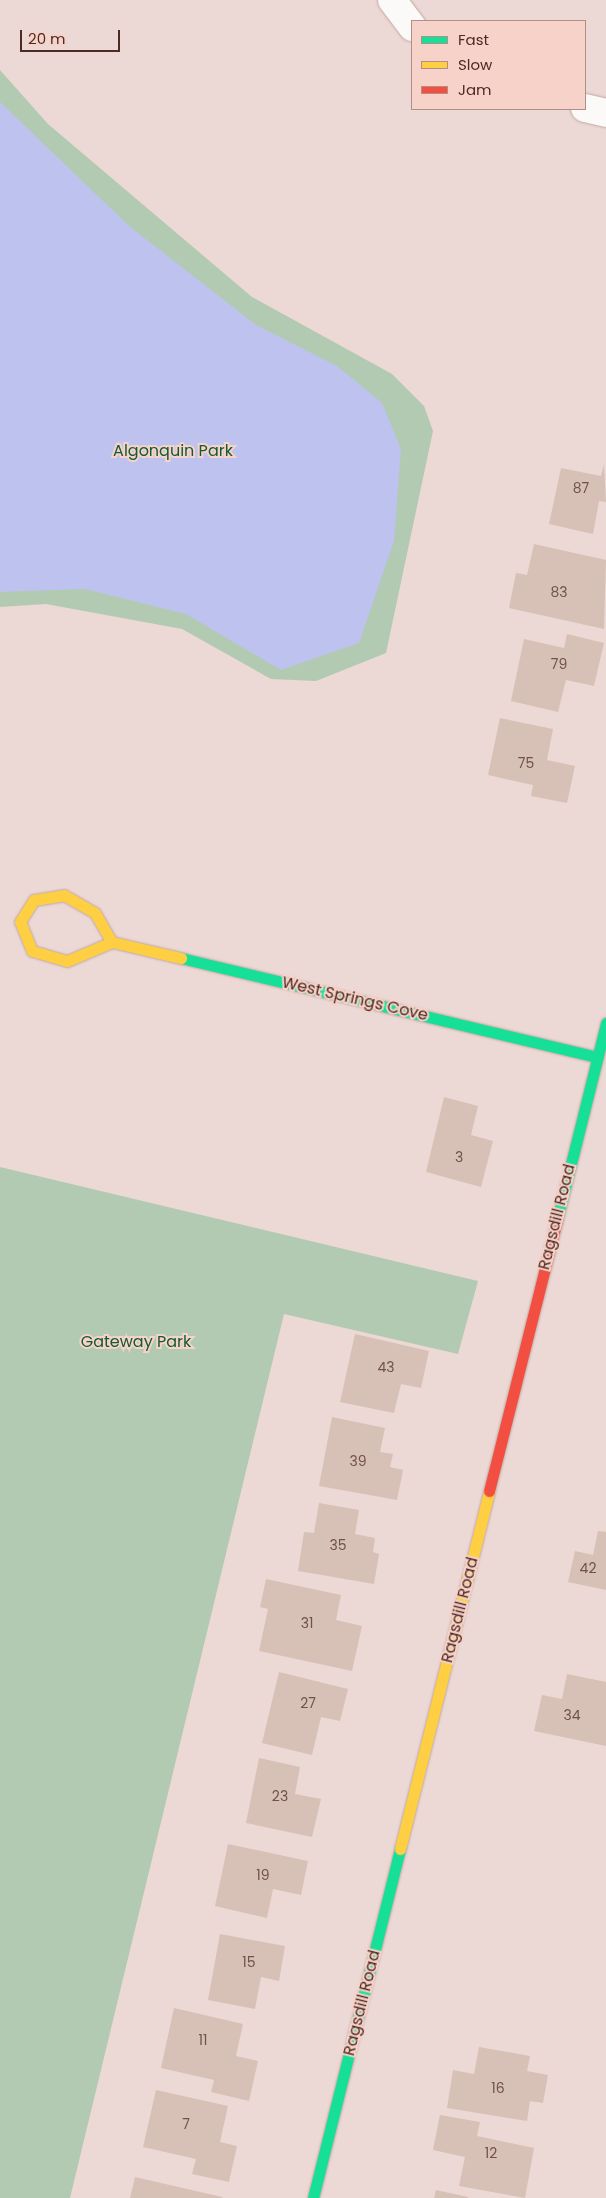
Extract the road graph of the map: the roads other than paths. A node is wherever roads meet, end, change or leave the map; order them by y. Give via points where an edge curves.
1 (392, 0) edge
2 (411, 26) edge
3 (586, 108) edge
4 (606, 113) edge
5 (112, 942) junction
6 (606, 1023) edge
7 (598, 1056) junction
8 (313, 2198) edge

1 - 2 street
3 - 4 street
5 - 5 street via 95,913 64,895 34,900 20,922 32,951 67,962
5 - 7 street, West Springs Cove
6 - 7 street, Ragsdill Road
7 - 8 street, Ragsdill Road

